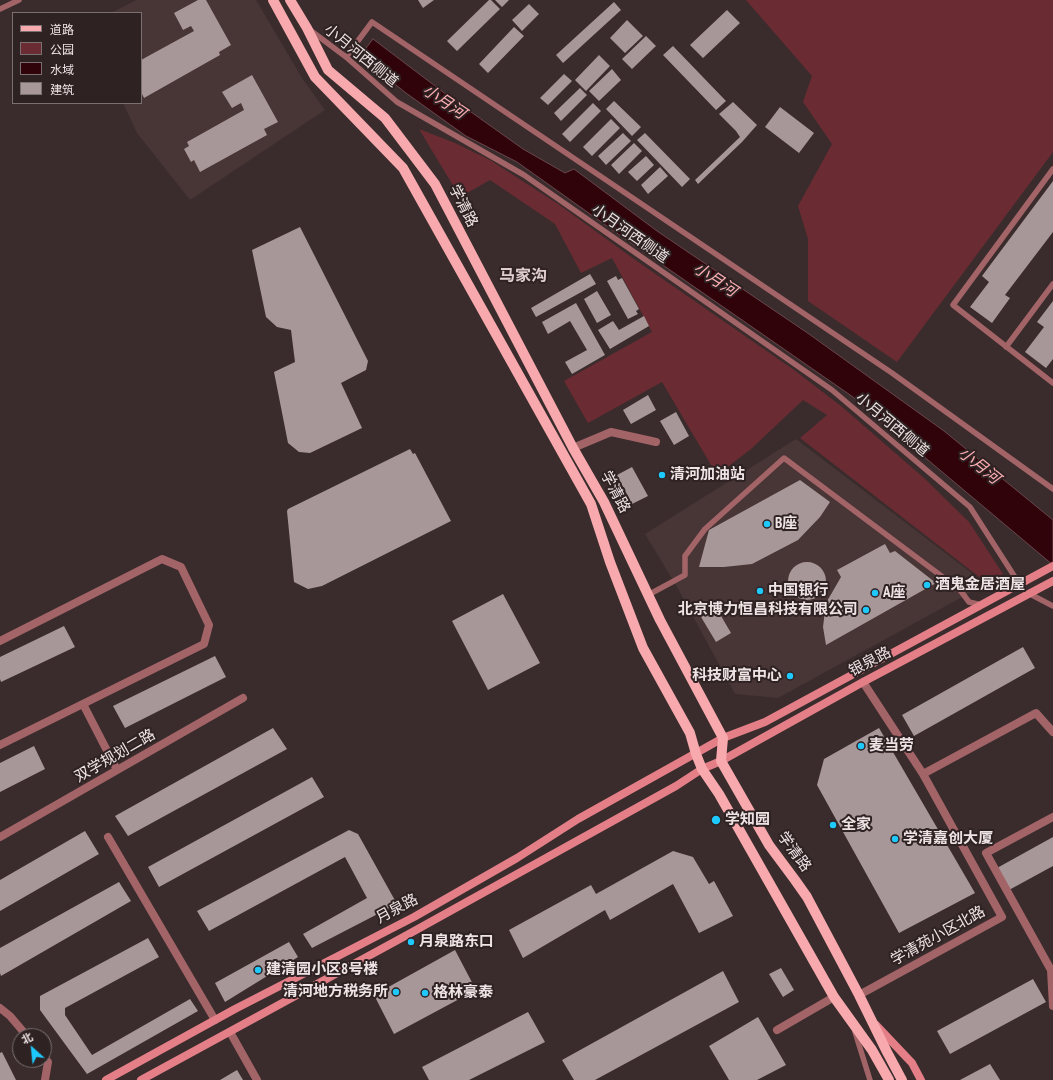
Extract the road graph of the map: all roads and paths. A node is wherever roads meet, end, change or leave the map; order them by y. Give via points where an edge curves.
1 (19, 0) edge
2 (273, 0) edge
3 (290, 0) edge
4 (0, 9) edge
5 (307, 28) junction
6 (346, 58) junction
7 (1053, 169) edge
8 (1053, 284) edge
9 (1006, 347) junction
10 (1053, 383) edge
11 (656, 442) dead end
12 (573, 448) junction
13 (1053, 490) edge
14 (1053, 566) edge
15 (1053, 581) edge
16 (1020, 585) junction
17 (1030, 594) junction
18 (648, 595) junction
19 (982, 605) junction
20 (1053, 606) edge
21 (0, 641) edge
22 (863, 682) junction
23 (243, 698) dead end
24 (83, 704) junction
25 (1053, 732) edge
26 (723, 738) junction
27 (0, 745) edge
28 (696, 754) junction
29 (721, 760) junction
30 (702, 769) junction
31 (117, 770) junction
32 (923, 774) junction
33 (1053, 817) edge
34 (0, 837) edge
35 (108, 837) dead end
36 (859, 995) junction
37 (834, 997) junction
38 (1053, 1006) edge
39 (0, 1008) edge
40 (215, 1020) junction
41 (873, 1022) junction
42 (853, 1024) junction
43 (20, 1028) edge
44 (777, 1030) dead end
45 (230, 1032) junction
46 (47, 1068) edge
47 (45, 1080) edge
48 (106, 1080) edge
49 (141, 1080) edge
50 (257, 1080) edge
51 (870, 1080) edge
52 (888, 1080) edge
53 (902, 1080) edge
54 (921, 1080) edge

1 - 4 lane
2 - 28 main road, 学清路 via 315,77 403,168 434,223 591,504 643,648 690,733
3 - 5 main road, 学清路
5 - 6 lane, 小月河西侧道
5 - 12 main road, 学清路 via 328,70 385,118 435,184
6 - 13 lane via 372,22 892,374
6 - 16 lane, 小月河西侧道 via 397,102 524,174 832,390 970,507
7 - 9 lane via 953,306
8 - 9 lane
9 - 10 lane
11 - 12 street via 611,432
12 - 18 main road, 学清路 via 604,502
14 - 16 main road, 银泉路
15 - 17 main road, 银泉路
16 - 19 main road, 银泉路
17 - 20 lane
17 - 22 main road, 银泉路
18 - 19 lane via 685,575 685,556 705,529 784,458 960,590 970,602
18 - 26 main road, 学清路
19 - 26 main road, 银泉路 via 765,722
21 - 24 street via 162,559 181,567 209,625 204,644
22 - 29 main road, 银泉路
22 - 32 street, 学清苑小区北路
23 - 31 street, 双学规划二路
24 - 27 street
24 - 31 street
25 - 32 street via 1036,713
26 - 28 main road, 银泉路
26 - 29 main road
28 - 30 main road, 学清路
28 - 40 main road, 月泉路 via 578,819 517,858 414,917
29 - 30 main road, 银泉路
29 - 36 main road, 学清路 via 769,844 807,897
30 - 37 main road, 学清路 via 719,794
30 - 45 main road, 月泉路 via 676,786
31 - 34 street, 双学规划二路
32 - 36 street, 学清苑小区北路 via 1002,917
33 - 38 street via 986,853 1051,970
35 - 40 street
36 - 41 main road, 学清路
37 - 42 main road, 学清路
37 - 44 street
39 - 43 street
40 - 48 main road, 月泉路
41 - 53 main road, 学清路
41 - 54 main road, 学清路 via 912,1063
42 - 51 lane, 学清路
42 - 52 main road, 学清路 via 872,1050
45 - 49 main road, 月泉路
45 - 50 street
46 - 47 street

